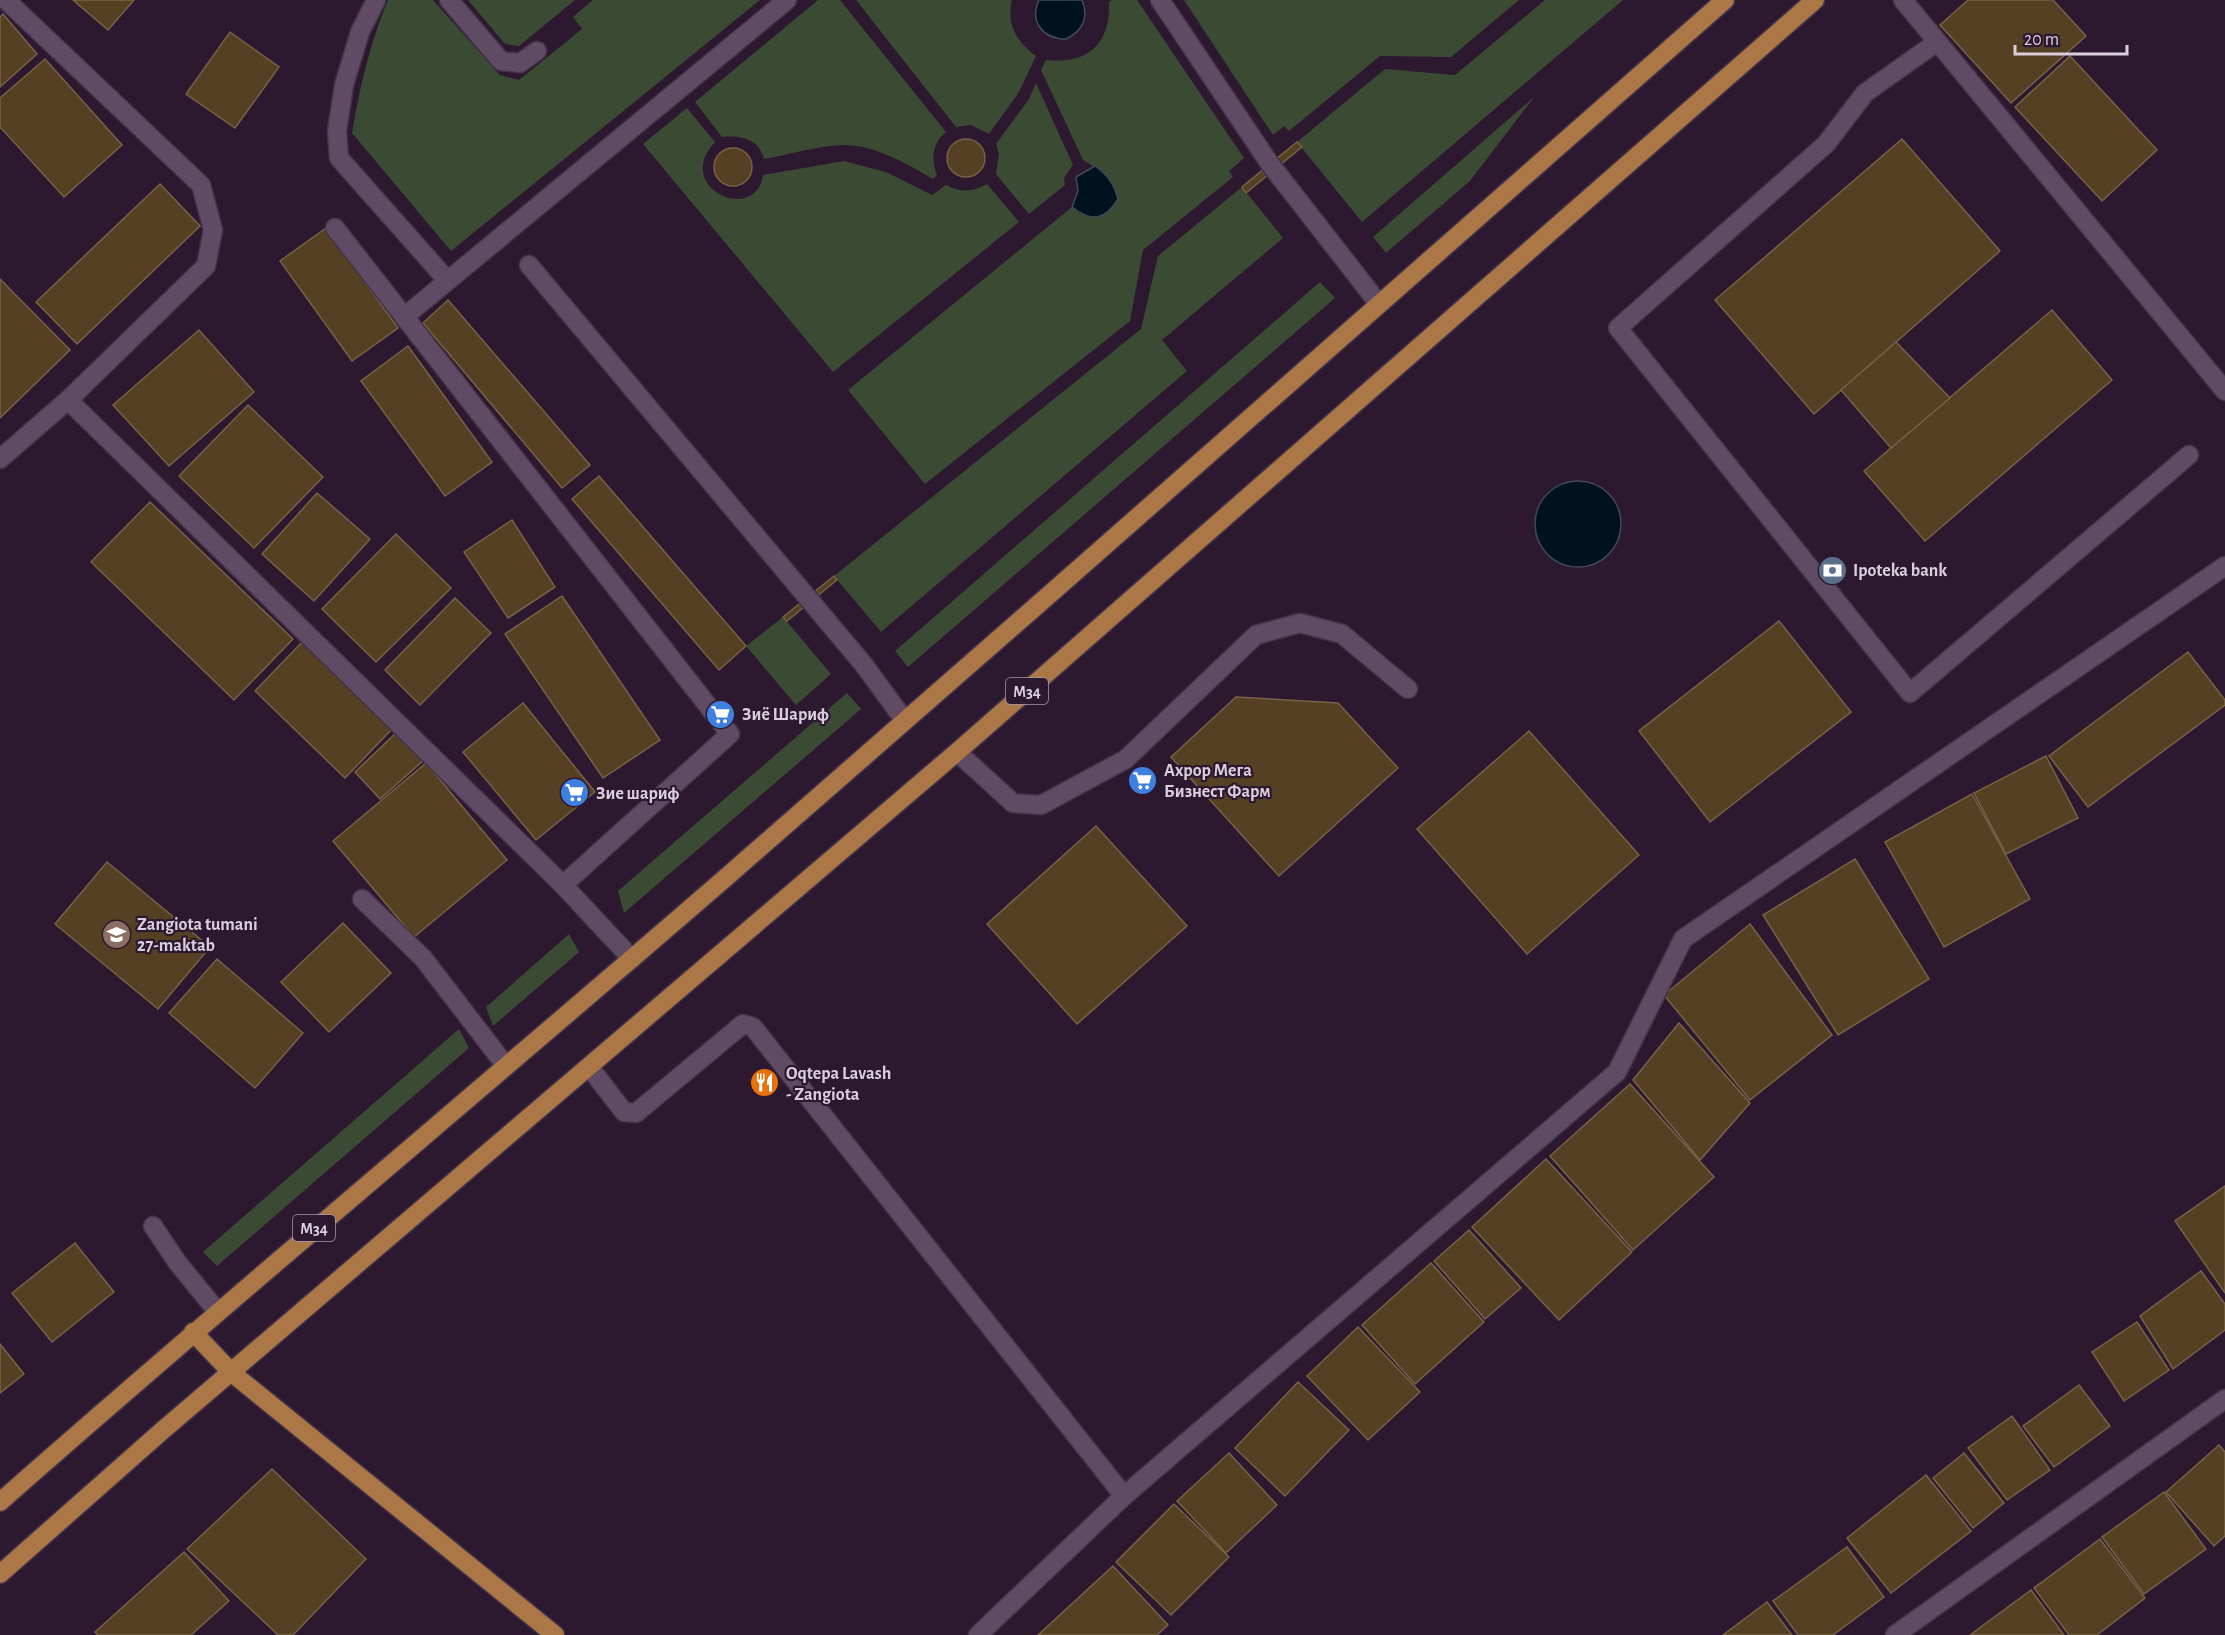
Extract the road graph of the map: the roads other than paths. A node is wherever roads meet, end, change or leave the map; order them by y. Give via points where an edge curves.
1 (7, 0) edge
2 (376, 0) edge
3 (449, 0) edge
4 (787, 0) edge
5 (1160, 0) edge
6 (1725, 0) edge
7 (1815, 0) edge
8 (1903, 0) edge
9 (1937, 42) junction
10 (537, 51) dead end
11 (335, 228) dead end
12 (529, 265) dead end
13 (447, 280) junction
14 (1379, 304) junction
15 (404, 317) junction
16 (2225, 391) edge
17 (68, 400) junction
18 (2189, 455) dead end
19 (0, 459) edge
20 (2225, 566) edge
21 (1408, 689) dead end
22 (905, 721) junction
23 (957, 752) junction
24 (562, 885) junction
25 (362, 899) dead end
26 (632, 959) junction
27 (506, 1066) junction
28 (590, 1068) junction
29 (153, 1226) dead end
30 (217, 1311) junction
31 (193, 1332) junction
32 (232, 1374) junction
33 (2225, 1399) edge
34 (1124, 1496) junction
35 (0, 1502) edge
36 (0, 1574) edge
37 (555, 1635) edge
38 (978, 1635) edge
39 (1895, 1635) edge

1 - 17 street via 201,185 213,230 206,266
2 - 13 street via 360,32 344,85 339,158
3 - 10 street via 501,61 520,63
4 - 13 street
5 - 14 street via 1270,164
6 - 14 main road, M34
7 - 23 main road, M34
8 - 9 street
9 - 16 street
9 - 18 street via 1865,93 1826,144 1618,328 1910,693
11 - 15 street
12 - 22 street via 864,665
13 - 15 street
14 - 22 main road, M34
15 - 24 street via 730,734
17 - 19 street
17 - 24 street
20 - 34 street via 1683,939 1617,1072
21 - 23 street via 1342,634 1300,623 1256,635 1126,759 1041,805 1013,803
22 - 26 main road, M34
23 - 28 main road, M34
24 - 26 street
25 - 27 street via 423,958
26 - 27 main road, M34
27 - 30 main road, M34
28 - 32 main road, M34
28 - 34 street via 624,1112 636,1113 743,1023 753,1027
29 - 30 street
30 - 31 main road, M34
31 - 32 main road
31 - 35 main road, M34
32 - 36 main road, M34
32 - 37 main road
33 - 39 street
34 - 38 street

